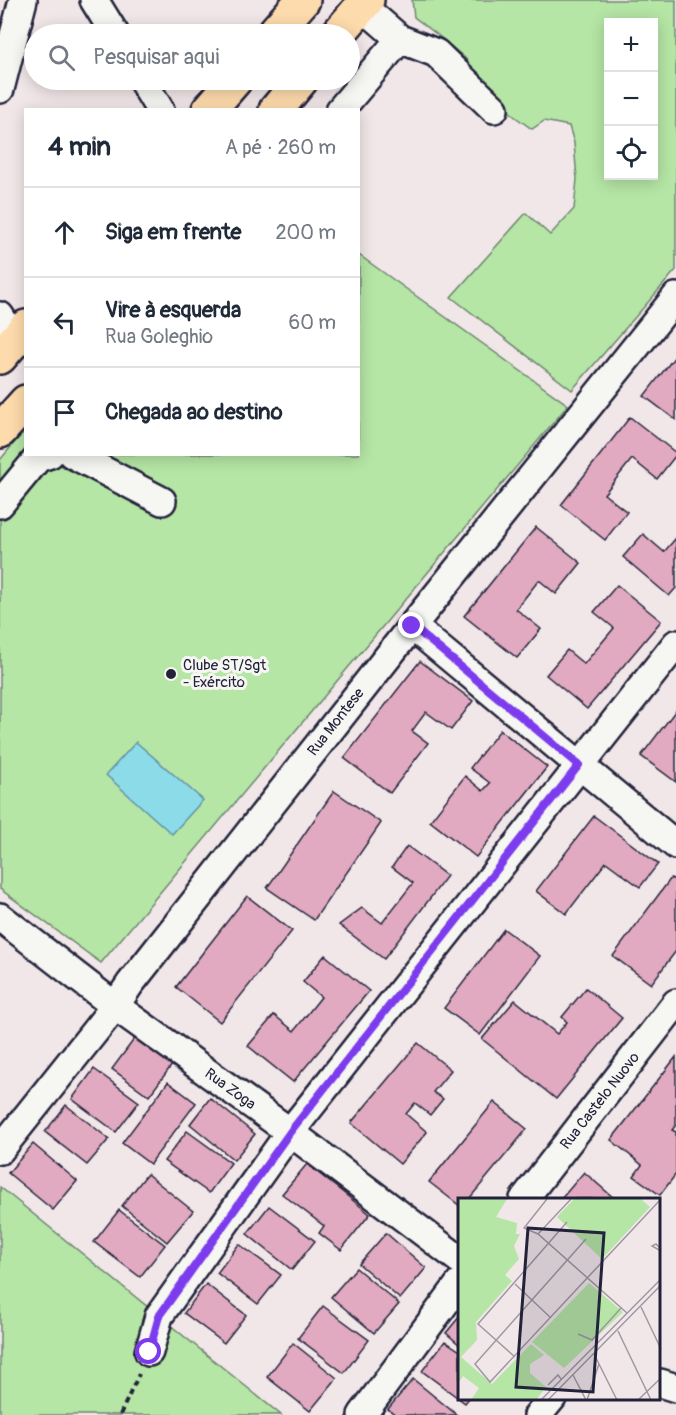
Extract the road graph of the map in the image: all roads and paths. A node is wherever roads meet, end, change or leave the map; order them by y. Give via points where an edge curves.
1 (23, 0) edge
2 (94, 0) edge
3 (303, 0) edge
4 (364, 3) edge
5 (109, 24) edge
6 (282, 24) edge
7 (346, 24) edge
8 (400, 39) junction
9 (360, 86) edge
10 (0, 88) edge
11 (148, 90) edge
12 (226, 90) edge
13 (357, 90) edge
14 (159, 108) edge
15 (211, 108) edge
16 (342, 108) edge
17 (495, 110) dead end
18 (676, 297) edge
19 (24, 404) edge
20 (0, 431) edge
21 (44, 456) edge
22 (76, 456) edge
23 (162, 501) dead end
24 (0, 504) edge
25 (412, 626) junction
26 (676, 644) edge
27 (579, 765) junction
28 (676, 845) edge
29 (0, 917) edge
30 (676, 1003) edge
31 (115, 1006) junction
32 (290, 1132) junction
33 (0, 1150) edge
34 (525, 1198) edge
35 (458, 1258) edge
36 (458, 1286) edge
37 (149, 1352) joint
38 (661, 1383) edge
39 (676, 1388) edge
40 (550, 1400) edge
41 (120, 1415) edge
42 (362, 1415) edge
43 (538, 1415) edge

1 - 10 street
2 - 5 street
3 - 6 highway
4 - 7 highway
4 - 8 street
8 - 9 street
8 - 17 street via 436,53
11 - 14 street
12 - 15 highway
13 - 16 street
18 - 25 street, Rua Montese
19 - 20 highway
21 - 24 street via 38,458
22 - 23 street
25 - 27 street
25 - 31 street, Rua Montese
26 - 27 street
27 - 28 street
27 - 32 street
29 - 31 street, Rua Zoga
30 - 34 street, Rua Castelo Nuovo
31 - 32 street, Rua Zoga
31 - 33 street, Rua Montese
32 - 35 street, Rua Zoga
32 - 37 street via 159,1316
36 - 42 street
37 - 41 path
38 - 39 street
40 - 43 street

